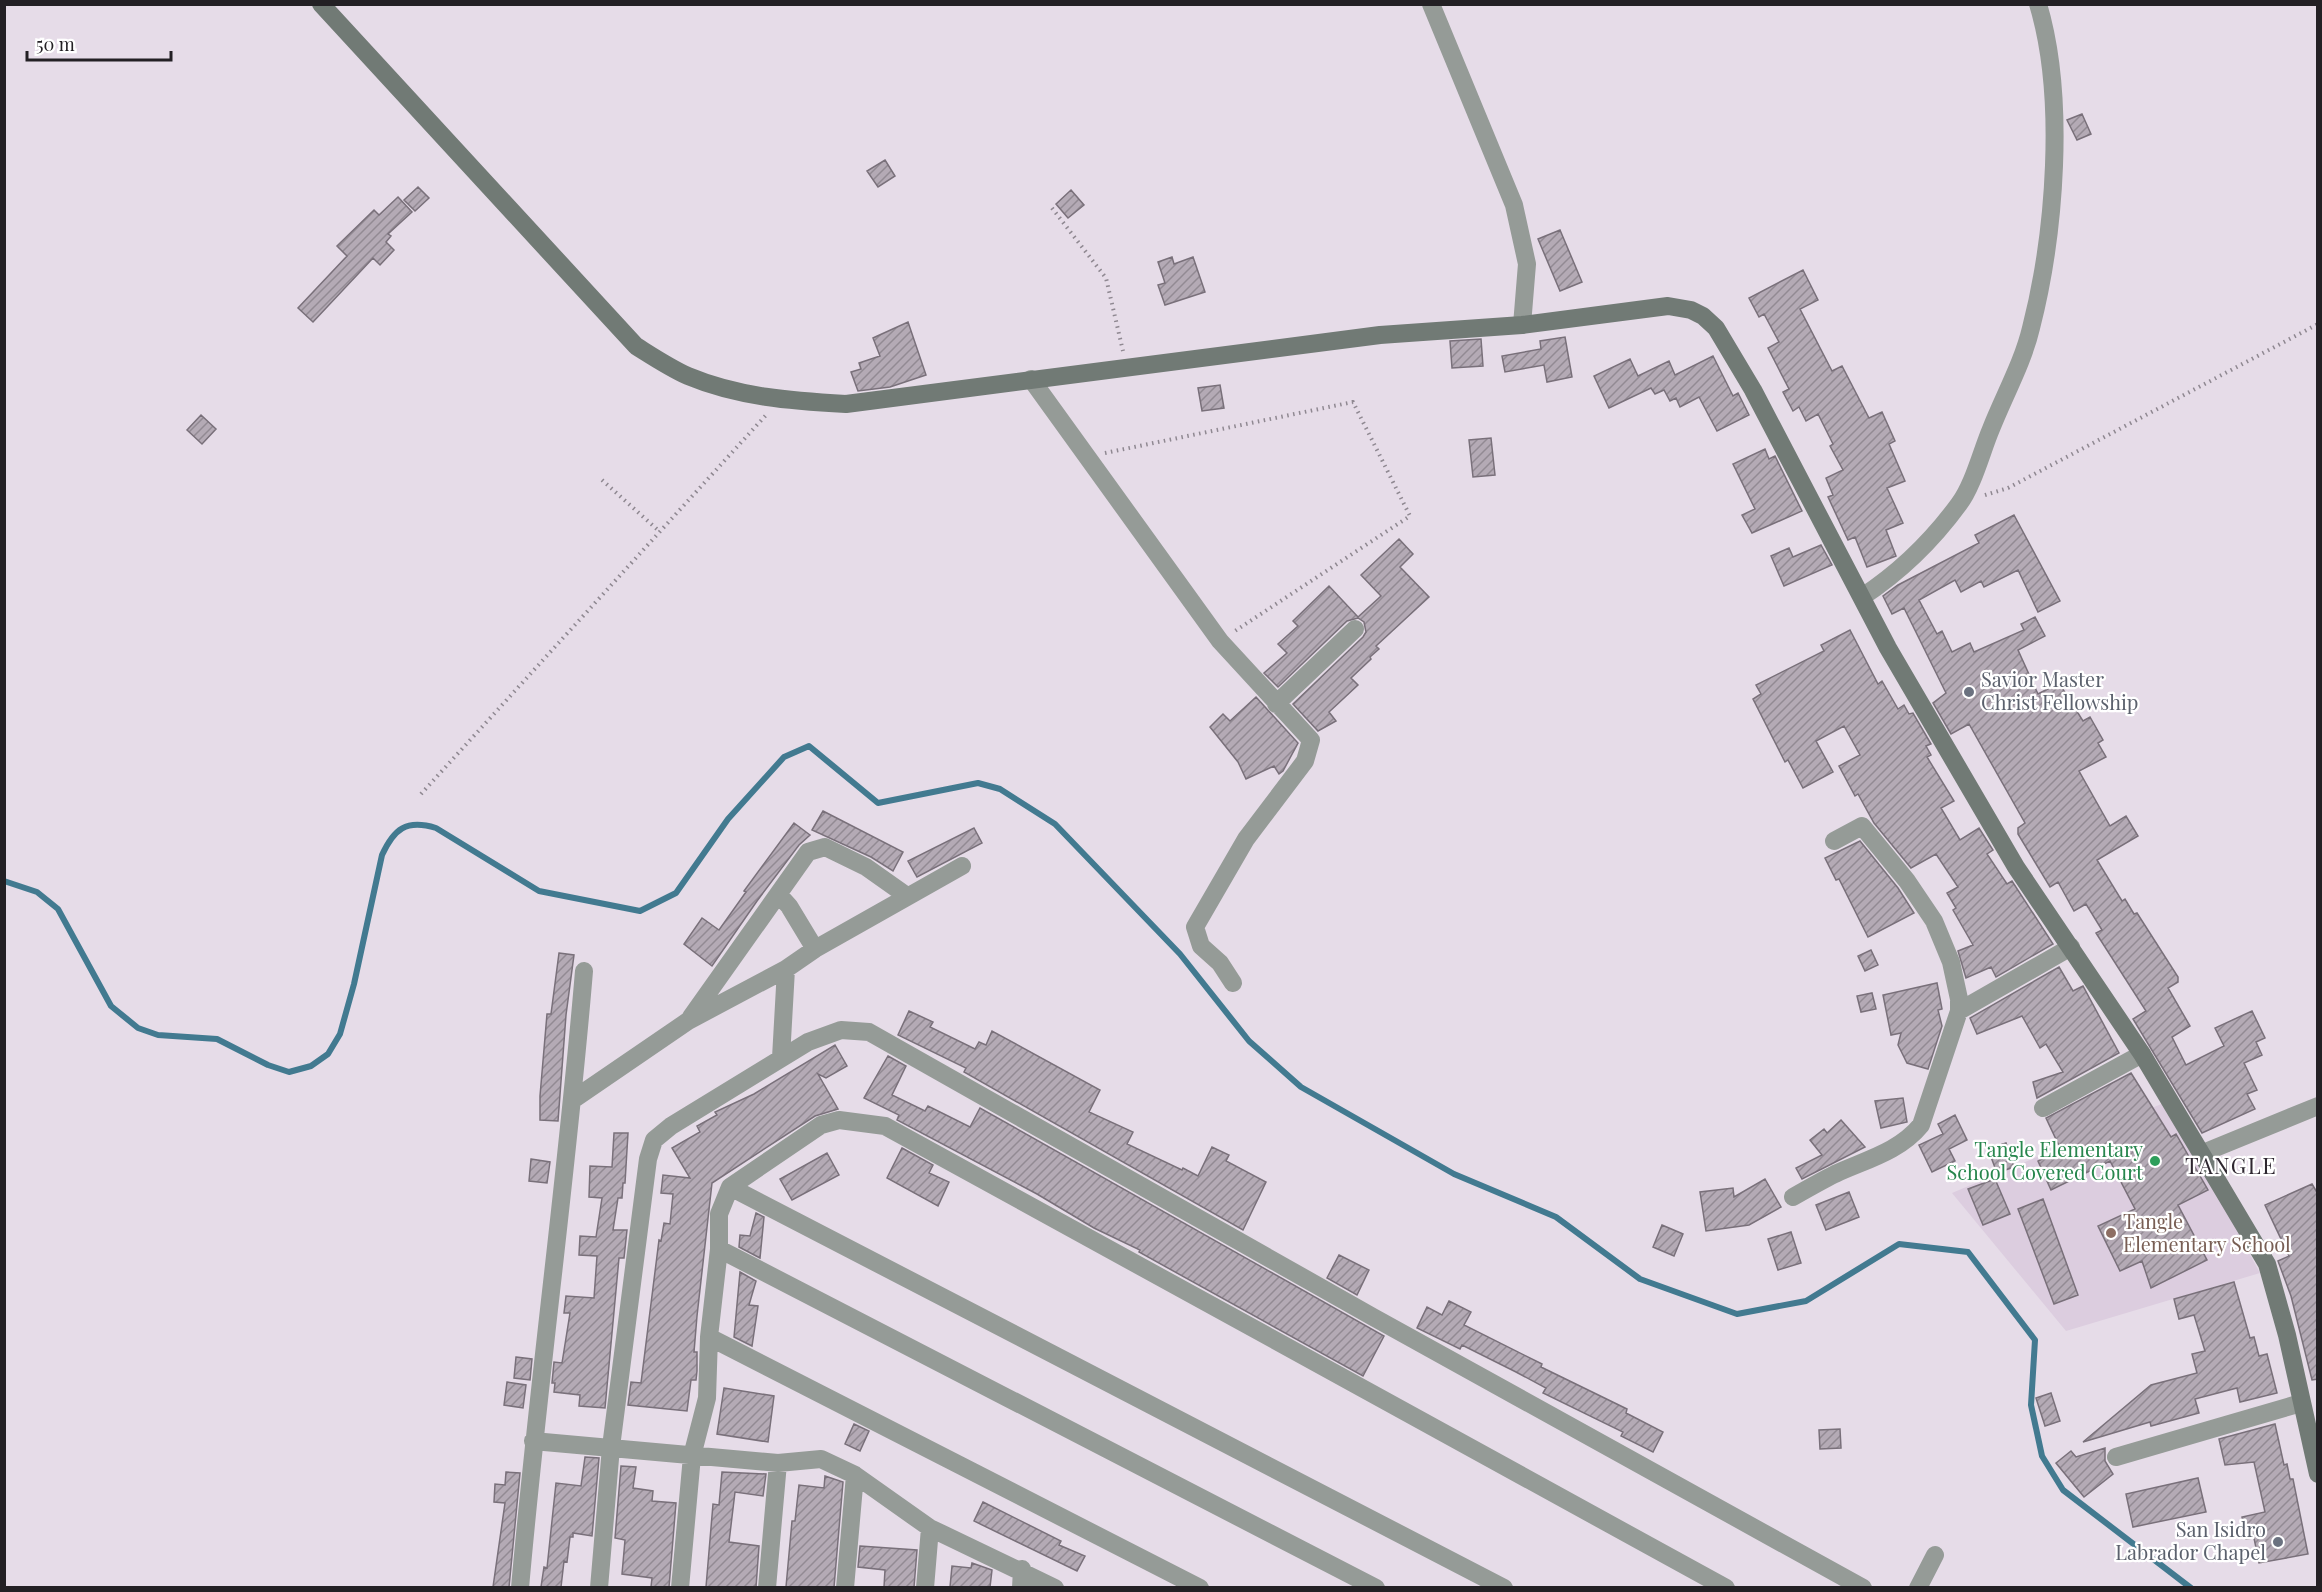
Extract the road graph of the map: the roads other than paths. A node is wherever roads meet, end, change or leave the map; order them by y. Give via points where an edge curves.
1 (321, 4) edge
2 (1431, 4) edge
3 (2038, 4) edge
4 (1522, 326) junction
5 (1031, 379) junction
6 (1862, 597) junction
7 (1355, 629) dead end
8 (1276, 704) junction
9 (1834, 841) dead end
10 (962, 866) dead end
11 (779, 895) junction
12 (907, 896) junction
13 (2071, 947) junction
14 (815, 949) junction
15 (786, 969) junction
16 (584, 971) dead end
17 (1233, 983) dead end
18 (1959, 1011) junction
19 (688, 1021) junction
20 (2142, 1054) junction
21 (782, 1058) junction
22 (573, 1099) junction
23 (2318, 1106) edge
24 (2043, 1108) dead end
25 (2203, 1153) junction
26 (730, 1187) junction
27 (1793, 1197) dead end
28 (719, 1249) junction
29 (709, 1337) junction
30 (2301, 1403) junction
31 (533, 1441) junction
32 (611, 1447) junction
33 (2315, 1452) edge
34 (692, 1456) junction
35 (2116, 1457) dead end
36 (778, 1462) junction
37 (2318, 1474) edge
38 (855, 1475) junction
39 (930, 1528) junction
40 (1935, 1555) dead end
41 (1021, 1578) edge
42 (520, 1587) edge
43 (599, 1587) edge
44 (680, 1587) edge
45 (767, 1587) edge
46 (845, 1587) edge
47 (924, 1587) edge
48 (1055, 1587) edge
49 (1200, 1587) edge
50 (1376, 1587) edge
51 (1504, 1587) edge
52 (1726, 1587) edge
53 (1863, 1587) edge
54 (1918, 1587) edge

1 - 5 street via 636,346 686,376 732,391 779,400 846,404
2 - 4 street via 1514,205 1527,264
3 - 6 street via 2051,78 2054,158 2048,236 2031,330 1961,502 1905,566
4 - 5 street via 1380,335
4 - 6 street via 1668,306 1703,316 1716,328 1753,390
5 - 8 street via 1220,641
6 - 13 street via 2016,867
7 - 8 street
8 - 17 street via 1311,740 1305,761 1246,839 1194,927 1201,946 1220,963
9 - 18 street via 1862,826 1907,881 1934,921 1951,963
10 - 12 street
11 - 12 street via 808,852 825,847 866,867
11 - 14 street
11 - 19 street
12 - 14 street
13 - 18 street
13 - 20 street
14 - 15 street
15 - 19 street
15 - 21 street
16 - 22 street
18 - 27 street via 1921,1125 1912,1136 1896,1148
19 - 22 street
20 - 24 street
20 - 25 street
21 - 32 street via 654,1140 648,1159
21 - 53 street via 808,1042 841,1030 869,1032 1384,1323
22 - 31 street
23 - 25 street
25 - 30 street via 2267,1264
26 - 28 street via 719,1215
26 - 51 street
26 - 52 street via 820,1125 839,1120 885,1126
28 - 29 street
28 - 50 street
29 - 34 street via 707,1398
29 - 49 street
30 - 33 street
30 - 35 street
31 - 32 street
31 - 42 street
32 - 34 street
32 - 43 street
33 - 37 street
34 - 36 street
34 - 44 street
36 - 38 street via 821,1459
36 - 45 street
38 - 39 street
38 - 46 street
39 - 41 street
39 - 47 street
40 - 54 street
41 - 48 street

